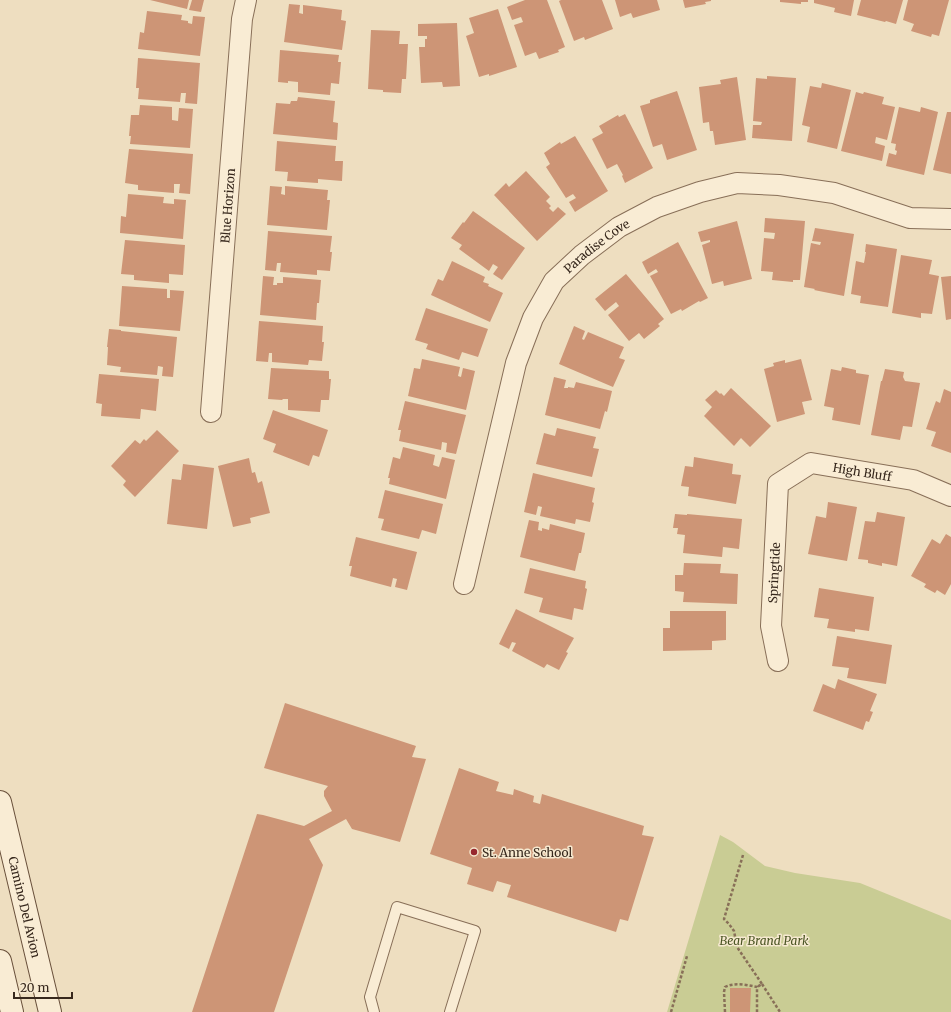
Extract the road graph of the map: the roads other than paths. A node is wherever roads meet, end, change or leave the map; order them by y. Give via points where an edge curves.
1 (246, 0) edge
2 (951, 218) edge
3 (211, 412) dead end
4 (778, 484) joint
5 (951, 496) edge
6 (464, 584) dead end
7 (778, 661) dead end
8 (0, 802) edge
9 (0, 962) edge
10 (12, 1012) edge
11 (50, 1012) edge
12 (374, 1012) edge
13 (450, 1012) edge

1 - 3 street, Blue Horizon via 242,19
2 - 6 street, Paradise Cove via 910,218 834,193 780,185 737,183 700,192 657,207 619,227 582,255 554,281 534,318 516,363
4 - 5 street, High Bluff via 811,463 912,480
4 - 7 street, Springtide via 771,626
8 - 11 main road, Camino Del Avion
9 - 10 main road
12 - 13 lane via 370,997 396,907 475,931

